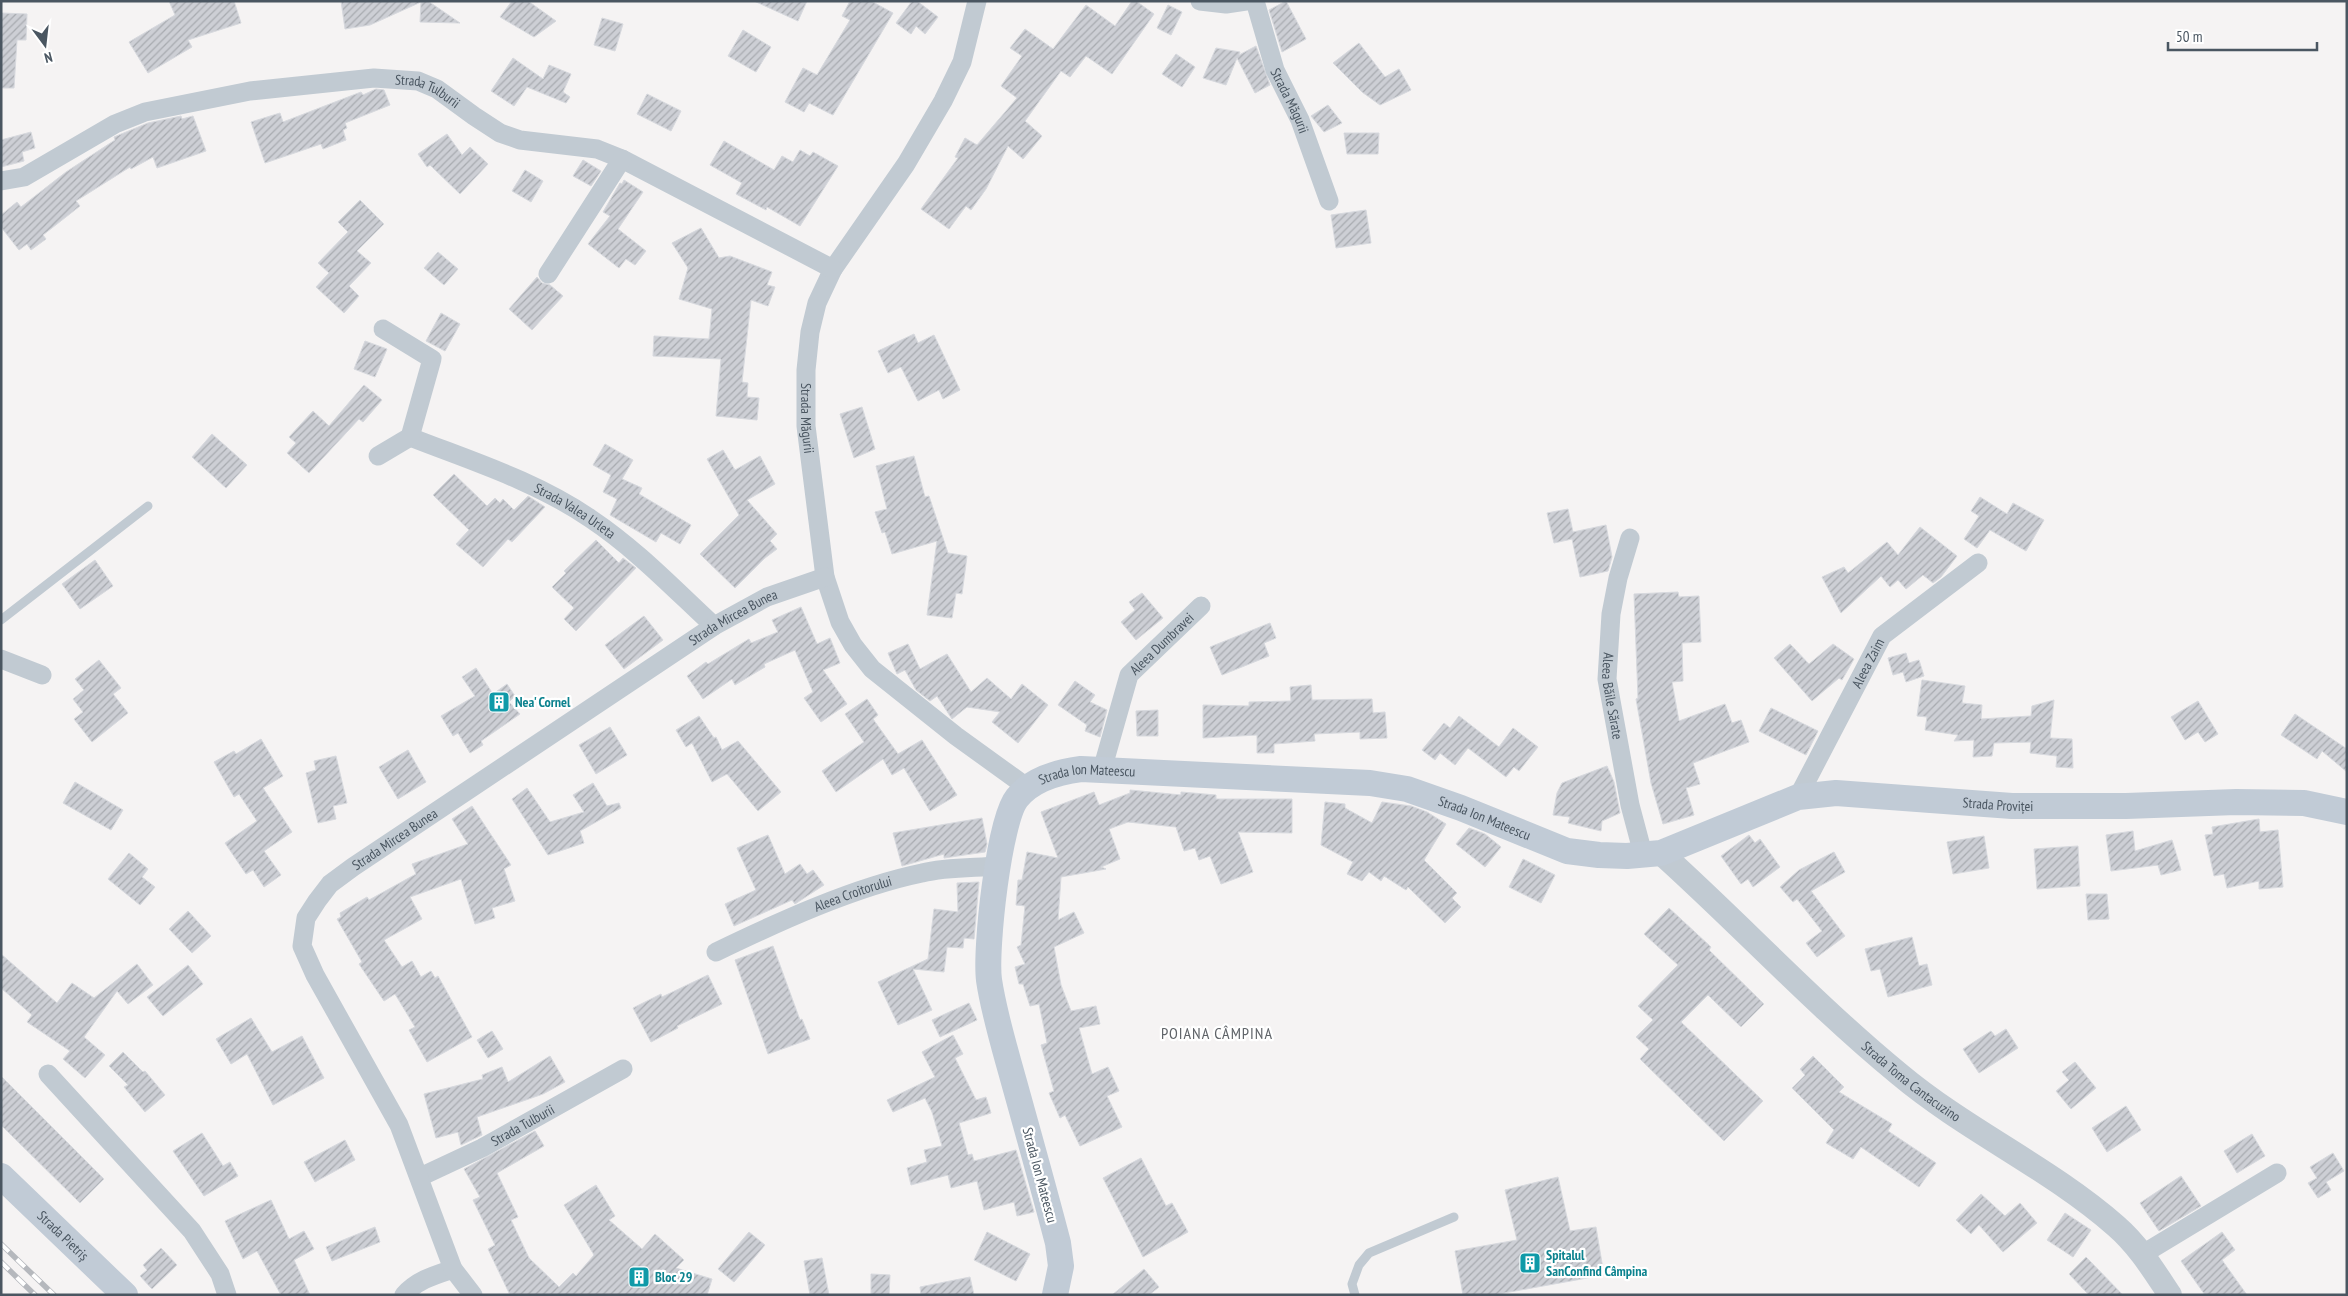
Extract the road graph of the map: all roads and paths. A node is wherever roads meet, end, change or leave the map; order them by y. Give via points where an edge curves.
1 (977, 1) edge
2 (1200, 1) edge
3 (1246, 1) edge
4 (1255, 1) edge
5 (622, 159) junction
6 (1, 181) edge
7 (1329, 201) dead end
8 (833, 269) junction
9 (548, 274) dead end
10 (383, 329) dead end
11 (410, 437) junction
12 (378, 456) dead end
13 (148, 506) dead end
14 (1630, 538) dead end
15 (1978, 564) dead end
16 (825, 577) junction
17 (1201, 606) dead end
18 (1, 620) edge
19 (714, 626) junction
20 (1, 659) edge
21 (42, 675) dead end
22 (1102, 770) junction
23 (1028, 788) junction
24 (1798, 797) junction
25 (2347, 812) edge
26 (1652, 853) junction
27 (998, 866) junction
28 (716, 952) dead end
29 (623, 1069) dead end
30 (48, 1074) dead end
31 (2277, 1173) dead end
32 (1, 1176) edge
33 (420, 1177) junction
34 (1454, 1217) dead end
35 (2143, 1254) junction
36 (453, 1269) junction
37 (125, 1295) edge
38 (227, 1295) edge
39 (404, 1295) edge
40 (473, 1295) edge
41 (1055, 1295) edge
42 (1355, 1295) edge
43 (2170, 1295) edge

1 - 8 street, Strada Măgurii via 962,62 943,102 906,164
2 - 3 street via 1226,4
4 - 7 street, Strada Măgurii via 1275,70 1300,120
5 - 6 street, Strada Tulburii via 598,149 514,138 500,133 437,88 418,81 374,78 250,91 145,112 115,124 24,177
5 - 8 street, Strada Tulburii
5 - 9 street
8 - 16 street, Strada Măgurii via 817,303 806,370 806,426
10 - 11 street via 432,359
11 - 12 street
11 - 19 street, Strada Valea Urleta via 518,479 590,518 642,558
13 - 18 lane
14 - 26 street, Aleea Băile Sărate via 1611,614 1607,679 1630,805
15 - 24 street, Aleea Zaim via 1882,636
16 - 19 street, Strada Mircea Bunea via 767,598
16 - 23 street, Strada Măgurii via 840,622 872,669
17 - 22 street, Aleea Dumbravei via 1129,675
19 - 33 street, Strada Mircea Bunea via 353,867 330,884 306,918 302,946 399,1125
20 - 21 street
22 - 23 main road, Strada Ion Mateescu via 1062,771
22 - 26 main road, Strada Ion Mateescu via 1370,783 1425,795 1567,851 1599,855
23 - 27 main road, Strada Ion Mateescu via 1016,798 1009,813
24 - 25 main road, Strada Proviței via 1836,793 2012,806 2304,803
24 - 26 main road, Strada Proviței
26 - 35 street, Strada Toma Cantacuzino via 1900,1075 2080,1198 2117,1227
27 - 28 street, Aleea Croitorului via 924,872 892,880 773,924
27 - 41 main road, Strada Ion Mateescu via 989,932 989,978 1001,1035 1058,1243 1061,1266
29 - 33 street, Strada Tulburii via 482,1148
30 - 38 street via 192,1231 220,1274
31 - 35 street
32 - 37 main road, Strada Pietriș
33 - 36 street, Strada Mircea Bunea
34 - 42 lane via 1369,1253 1359,1265 1352,1284
35 - 43 street, Strada Toma Cantacuzino
36 - 39 street via 411,1287
36 - 40 street, Strada Mircea Bunea

